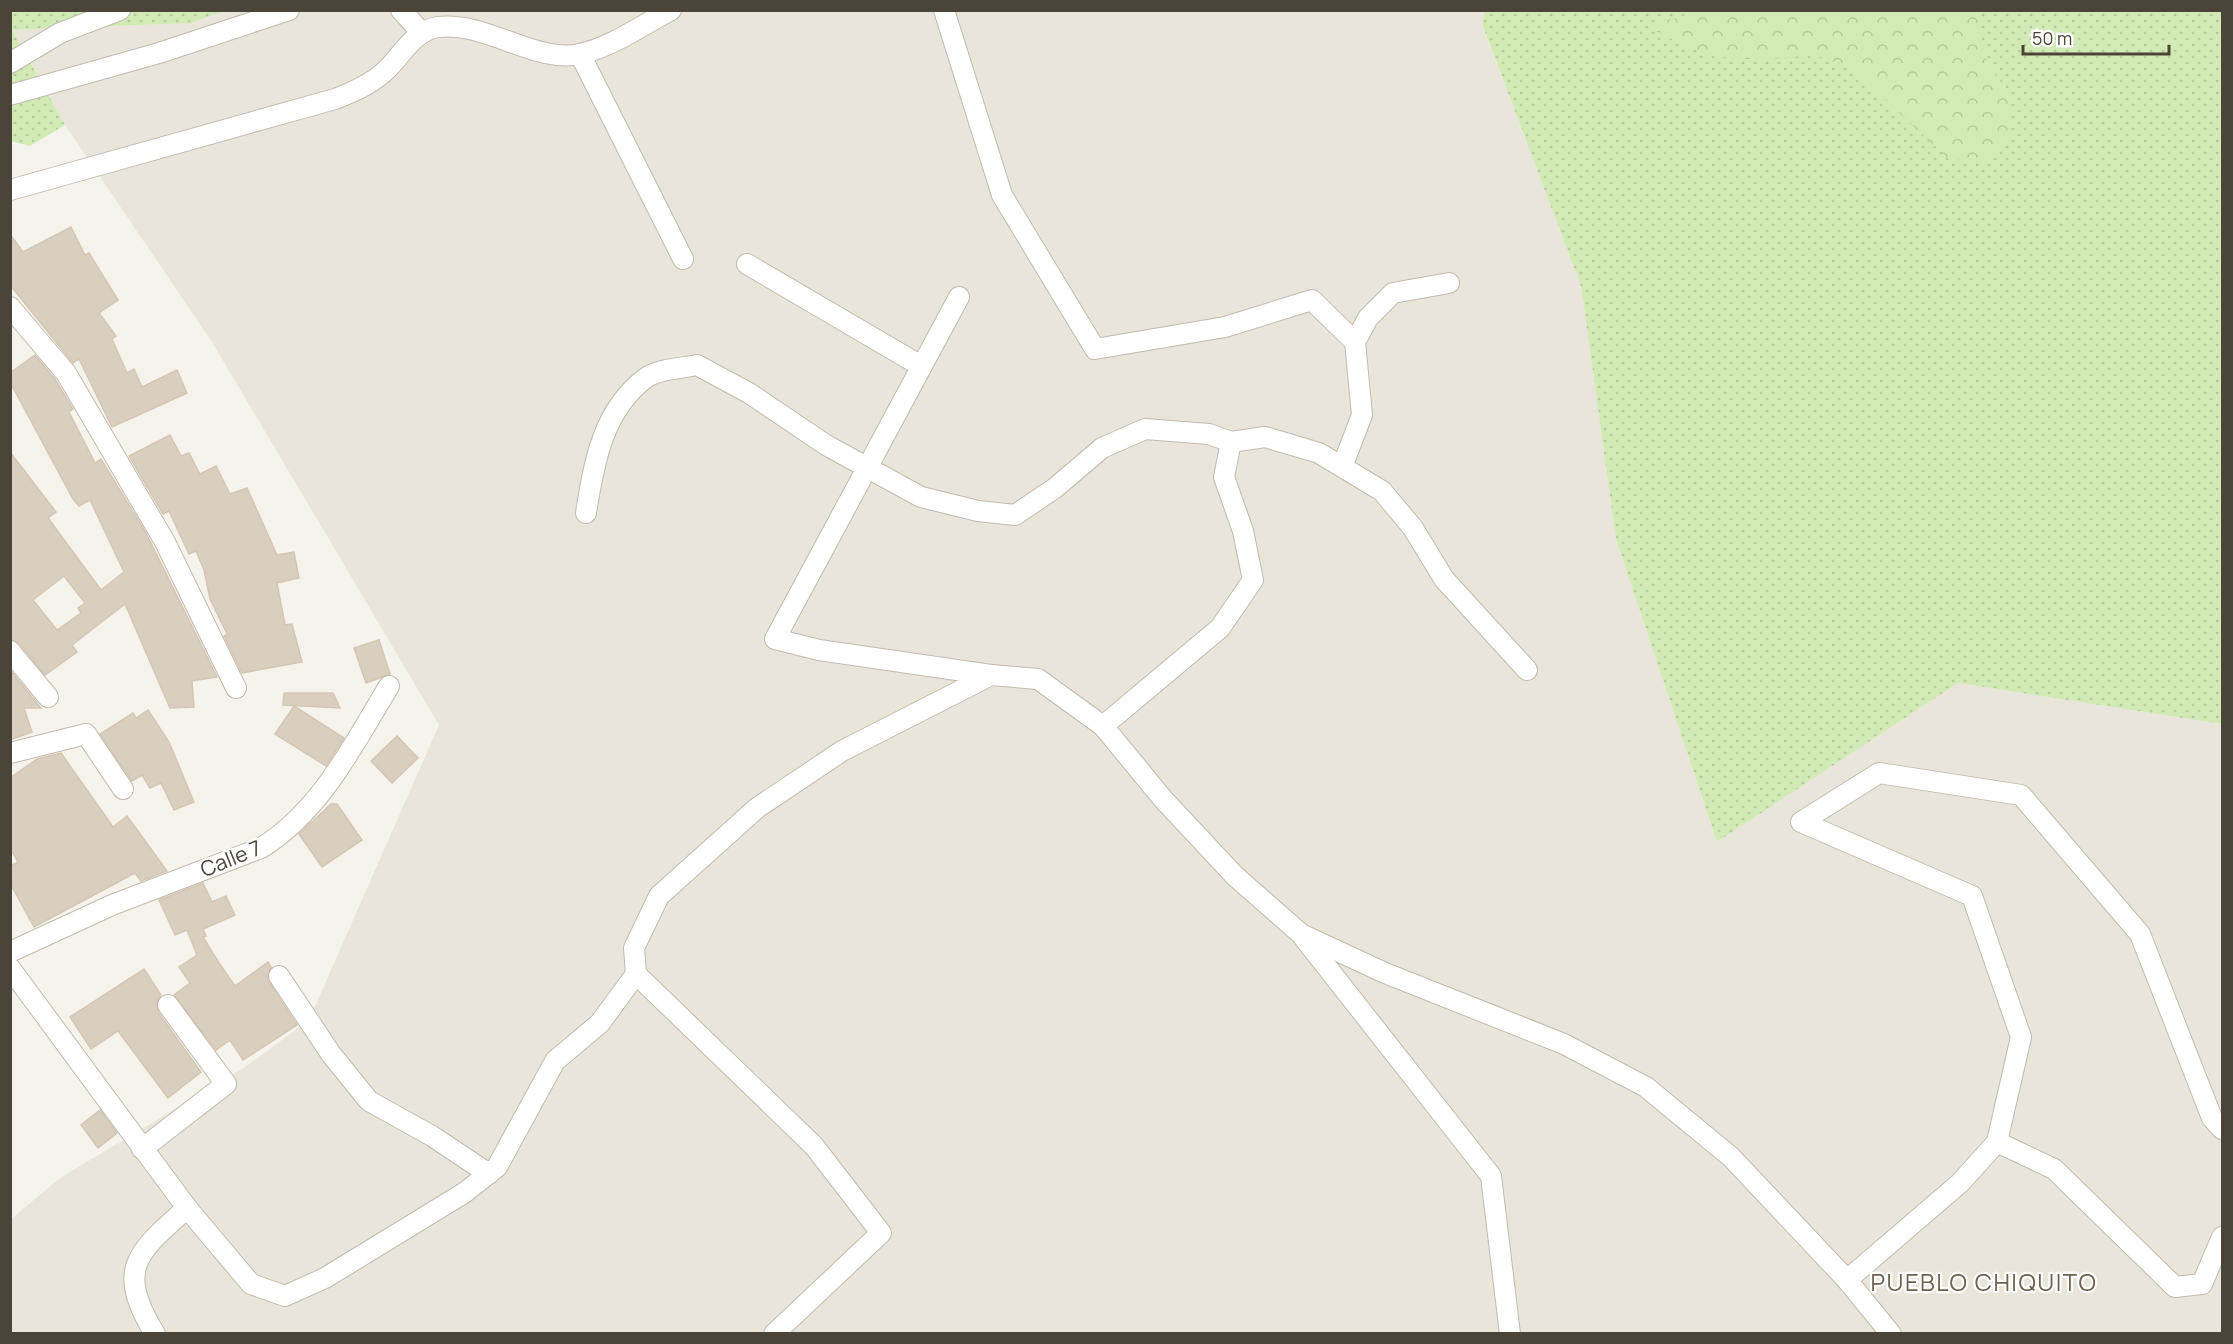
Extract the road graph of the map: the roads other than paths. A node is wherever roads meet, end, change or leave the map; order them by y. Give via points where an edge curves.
1 (120, 10) edge
2 (289, 10) edge
3 (400, 10) edge
4 (671, 10) edge
5 (944, 10) edge
6 (637, 18) edge
7 (422, 33) junction
8 (579, 54) junction
9 (10, 63) edge
10 (10, 95) edge
11 (10, 190) edge
12 (683, 259) dead end
13 (747, 264) dead end
14 (1449, 283) dead end
15 (959, 297) dead end
16 (10, 307) edge
17 (1355, 342) junction
18 (921, 366) junction
19 (1231, 442) junction
20 (865, 467) junction
21 (1342, 467) junction
22 (586, 513) dead end
23 (10, 651) edge
24 (1527, 670) dead end
25 (991, 675) junction
26 (389, 686) dead end
27 (236, 688) dead end
28 (48, 697) dead end
29 (1103, 726) junction
30 (10, 753) edge
31 (123, 789) dead end
32 (1301, 934) junction
33 (10, 952) edge
34 (10, 968) edge
35 (636, 974) junction
36 (279, 976) dead end
37 (168, 1005) dead end
38 (2223, 1129) edge
39 (1997, 1142) junction
40 (142, 1149) junction
41 (489, 1174) junction
42 (187, 1208) junction
43 (2223, 1237) edge
44 (1847, 1280) junction
45 (155, 1334) edge
46 (774, 1334) edge
47 (1510, 1334) edge
48 (1891, 1334) edge

1 - 9 street via 60,33
2 - 10 street via 159,53
3 - 7 street
4 - 6 street
5 - 17 street via 1002,195 1095,349 1225,327 1312,300
6 - 8 street
7 - 8 street via 436,27 460,27 556,54
7 - 11 street via 367,86 335,99
8 - 12 street
13 - 18 street
14 - 17 street via 1393,294 1368,318
15 - 18 street
16 - 27 street via 66,373 165,542
17 - 21 street via 1362,415
18 - 20 street
19 - 20 street via 1209,434 1145,429 1102,448 1016,515 978,511 921,497
19 - 21 street via 1265,437 1319,453
19 - 29 street via 1224,477 1243,531 1253,580 1220,628
20 - 22 street via 749,393 697,365 649,376 611,415 593,466
20 - 25 street via 775,639 819,650
21 - 24 street via 1382,491 1413,528 1444,579
23 - 28 street
25 - 29 street via 1038,679
25 - 35 street via 842,751 757,808 659,896 634,948
26 - 33 street, Calle 7 via 339,768 278,838 112,905
29 - 32 street via 1163,799 1236,876
30 - 31 street via 86,734
32 - 44 street via 1385,973 1564,1044 1646,1087 1731,1157
32 - 47 street via 1491,1176
34 - 40 street
35 - 41 street via 600,1023 555,1061 497,1167
35 - 46 street via 814,1146 881,1233
36 - 41 street via 331,1054 369,1101
37 - 40 street via 226,1084
38 - 39 street via 2212,1118 2140,934 2021,795 1879,773 1801,822 1972,896 2021,1037
39 - 43 street via 2054,1169 2175,1287 2202,1284
39 - 44 street via 1960,1183
40 - 42 street
41 - 42 street via 326,1278 285,1296 251,1284
42 - 45 street via 140,1255 133,1272 137,1298
44 - 48 street

